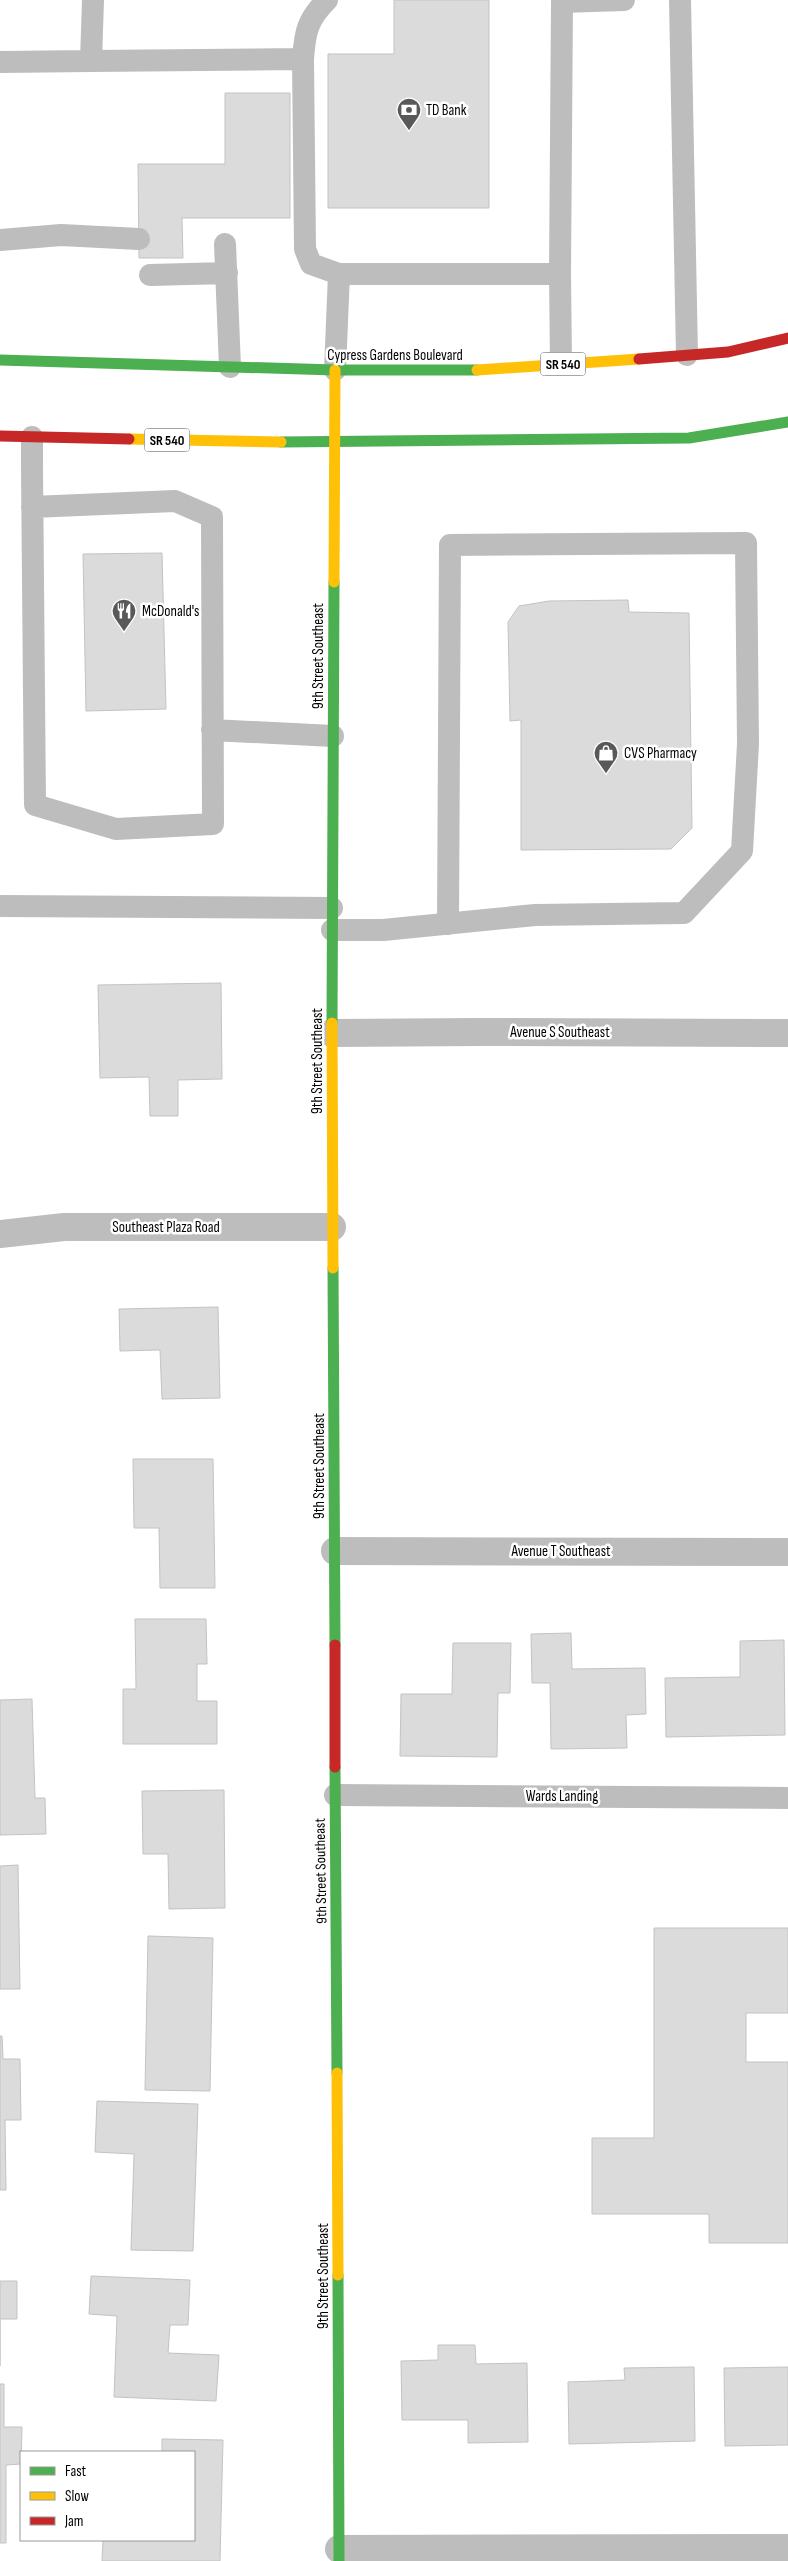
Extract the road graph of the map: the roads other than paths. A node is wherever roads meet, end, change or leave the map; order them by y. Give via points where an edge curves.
1 (93, 0) edge
2 (327, 0) edge
3 (624, 0) edge
4 (680, 0) edge
5 (560, 1) edge
6 (302, 60) junction
7 (91, 61) junction
8 (0, 62) edge
9 (139, 239) dead end
10 (0, 240) edge
11 (225, 244) dead end
12 (227, 273) junction
13 (339, 274) junction
14 (560, 274) junction
15 (150, 275) dead end
16 (788, 338) edge
17 (687, 355) junction
18 (0, 360) edge
19 (561, 364) junction
20 (230, 367) junction
21 (335, 370) junction
22 (788, 422) edge
23 (0, 436) edge
24 (32, 437) junction
25 (335, 443) junction
26 (32, 507) junction
27 (212, 730) junction
28 (333, 736) junction
29 (0, 906) edge
30 (332, 908) junction
31 (448, 924) junction
32 (332, 930) junction
33 (788, 1033) edge
34 (332, 1034) junction
35 (332, 1227) junction
36 (0, 1234) edge
37 (335, 1551) junction
38 (788, 1552) edge
39 (335, 1795) junction
40 (788, 1798) edge
41 (788, 2548) edge
42 (339, 2555) edge

1 - 7 lane
2 - 6 lane via 313,14 305,32
3 - 5 lane
4 - 17 lane
5 - 14 lane
6 - 7 lane
6 - 13 lane via 305,250 311,264
7 - 8 lane
9 - 10 lane via 61,235
11 - 12 lane
12 - 15 lane
12 - 20 lane
13 - 14 lane
13 - 21 lane
14 - 19 lane
16 - 17 street, Cypress Gardens Boulevard / SR 540 via 728,352
17 - 19 street, Cypress Gardens Boulevard / SR 540
18 - 20 street, Cypress Gardens Boulevard / SR 540
19 - 21 street, Cypress Gardens Boulevard / SR 540 via 489,370
20 - 21 street, Cypress Gardens Boulevard / SR 540
21 - 25 street, 9th Street Southeast
22 - 25 street, SR 540 via 689,438
23 - 24 street, SR 540
24 - 25 street, SR 540
24 - 26 lane
25 - 28 street, 9th Street Southeast
26 - 27 lane via 175,501 212,517
26 - 27 lane via 35,805 116,829 213,824
27 - 28 lane
28 - 30 street, 9th Street Southeast
29 - 30 lane
30 - 32 street, 9th Street Southeast
31 - 31 lane via 450,545 746,543 748,744 742,851 684,913 536,915
31 - 32 lane via 383,930
32 - 34 street, 9th Street Southeast
33 - 34 street, Avenue S Southeast
34 - 35 street, 9th Street Southeast
35 - 36 street, Southeast Plaza Road via 64,1227
35 - 37 street, 9th Street Southeast
37 - 38 street, Avenue T Southeast
37 - 39 street, 9th Street Southeast
39 - 40 lane, Wards Landing
39 - 42 street, 9th Street Southeast
41 - 42 street

